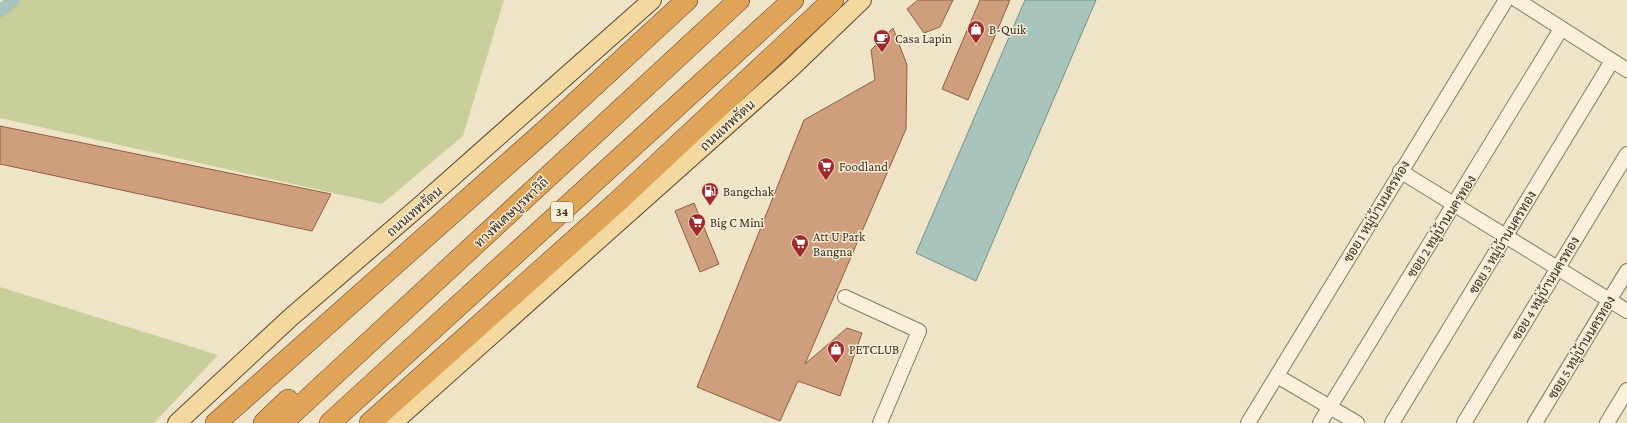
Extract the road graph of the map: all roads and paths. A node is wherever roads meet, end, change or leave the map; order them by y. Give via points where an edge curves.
1 (652, 0) edge
2 (687, 0) edge
3 (720, 0) edge
4 (739, 0) edge
5 (776, 0) edge
6 (793, 0) edge
7 (833, 0) edge
8 (862, 0) edge
9 (1506, 0) edge
10 (1517, 0) edge
11 (1561, 29) junction
12 (1612, 61) junction
13 (1627, 70) edge
14 (1627, 154) edge
15 (1400, 171) junction
16 (1454, 205) junction
17 (1506, 236) junction
18 (1558, 268) junction
19 (1627, 271) edge
20 (845, 297) dead end
21 (1609, 300) junction
22 (1627, 311) edge
23 (1277, 376) junction
24 (1627, 390) edge
25 (1330, 407) junction
26 (177, 423) edge
27 (216, 423) edge
28 (264, 423) edge
29 (282, 423) edge
30 (319, 423) edge
31 (330, 423) edge
32 (370, 423) edge
33 (393, 423) edge
34 (880, 423) edge
35 (1248, 423) edge
36 (1320, 423) edge
37 (1357, 423) edge
38 (1392, 423) edge
39 (1464, 423) edge
40 (1535, 423) edge
41 (1607, 423) edge

1 - 26 main road, ถนนเทพรัตน via 290,318
2 - 27 highway via 548,128
3 - 28 highway
4 - 29 highway, ทางพิเศษบูรพาวิถี
5 - 30 highway, ทางพิเศษบูรพาวิถี
6 - 31 highway, 34
7 - 32 highway via 614,204
8 - 33 main road, ถนนเทพรัตน via 789,70
9 - 15 street, ซอย 1 หมู่บ้านนครทอง
10 - 11 street
11 - 12 street
11 - 16 street, ซอย 2 หมู่บ้านนครทอง
12 - 13 street
12 - 17 street, ซอย 3 หมู่บ้านนครทอง
14 - 18 street, ซอย 4 หมู่บ้านนครทอง
15 - 16 street
15 - 23 street, ซอย 1 หมู่บ้านนครทอง
16 - 17 street
16 - 25 street, ซอย 2 หมู่บ้านนครทอง
17 - 18 street
17 - 38 street, ซอย 3 หมู่บ้านนครทอง
18 - 21 street
18 - 39 street, ซอย 4 หมู่บ้านนครทอง
19 - 21 street, ซอย 5 หมู่บ้านนครทอง
20 - 34 street via 919,331
21 - 22 street
21 - 40 street, ซอย 5 หมู่บ้านนครทอง
23 - 25 street
23 - 35 street, ซอย 1 หมู่บ้านนครทอง
24 - 41 street
25 - 36 street, ซอย 2 หมู่บ้านนครทอง
25 - 37 street

